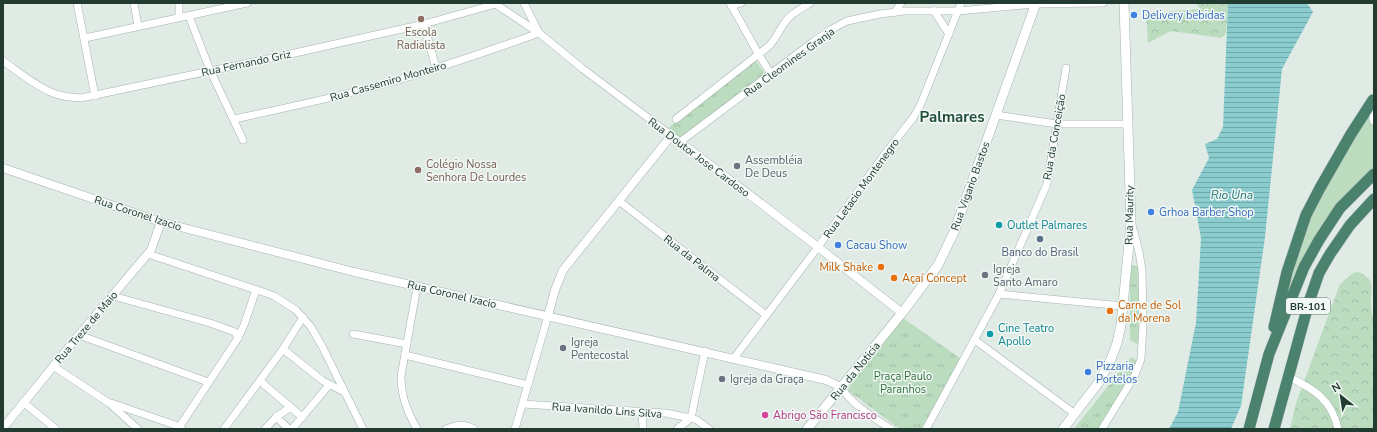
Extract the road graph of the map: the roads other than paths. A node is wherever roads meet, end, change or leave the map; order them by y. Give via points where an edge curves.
1 (77, 3) edge
2 (134, 3) edge
3 (179, 3) edge
4 (247, 3) edge
5 (524, 3) edge
6 (740, 3) edge
7 (810, 3) edge
8 (901, 3) edge
9 (961, 3) edge
10 (1103, 3) edge
11 (1124, 3) edge
12 (495, 4) edge
13 (730, 4) edge
14 (1036, 4) edge
15 (934, 11) junction
16 (958, 11) junction
17 (895, 12) junction
18 (189, 16) junction
19 (179, 17) junction
20 (424, 24) junction
21 (138, 26) junction
22 (539, 33) junction
23 (949, 34) junction
24 (85, 38) junction
25 (759, 54) junction
26 (3, 61) edge
27 (436, 68) junction
28 (1066, 68) dead end
29 (210, 70) junction
30 (771, 74) junction
31 (95, 96) junction
32 (1374, 100) edge
33 (996, 115) junction
34 (676, 118) dead end
35 (234, 120) junction
36 (1374, 120) edge
37 (1057, 124) junction
38 (1128, 124) junction
39 (671, 136) junction
40 (243, 140) dead end
41 (680, 142) junction
42 (3, 168) edge
43 (1372, 175) edge
44 (1374, 199) edge
45 (619, 201) junction
46 (161, 222) junction
47 (1131, 222) junction
48 (818, 247) junction
49 (148, 254) junction
50 (417, 287) junction
51 (256, 290) junction
52 (999, 294) junction
53 (113, 296) junction
54 (1123, 306) junction
55 (902, 313) junction
56 (766, 315) junction
57 (548, 316) junction
58 (303, 317) junction
59 (353, 334) dead end
60 (79, 335) junction
61 (238, 338) junction
62 (975, 340) junction
63 (407, 344) junction
64 (284, 349) junction
65 (705, 351) junction
66 (1269, 354) junction
67 (405, 355) junction
68 (734, 358) junction
69 (53, 366) junction
70 (1289, 377) junction
71 (260, 381) junction
72 (208, 382) junction
73 (329, 385) junction
74 (528, 385) junction
75 (842, 387) junction
76 (344, 392) junction
77 (23, 402) junction
78 (109, 403) junction
79 (523, 404) junction
80 (291, 407) junction
81 (642, 412) junction
82 (1075, 414) junction
83 (276, 417) junction
84 (302, 417) junction
85 (6, 418) edge
86 (691, 418) junction
87 (3, 428) edge
88 (181, 428) edge
89 (56, 429) edge
90 (138, 429) edge
91 (225, 429) edge
92 (265, 429) edge
93 (291, 429) edge
94 (363, 429) edge
95 (417, 429) edge
96 (446, 429) edge
97 (474, 429) edge
98 (515, 429) edge
99 (643, 429) edge
100 (677, 429) edge
101 (709, 429) edge
102 (807, 429) edge
103 (891, 429) edge
104 (926, 429) edge
105 (1063, 429) edge
106 (1102, 429) edge
107 (1248, 429) edge
108 (1274, 429) edge
109 (1338, 429) edge

1 - 24 street
2 - 21 street
3 - 19 street
4 - 18 street
5 - 22 street
6 - 13 street
7 - 25 street via 791,15 775,40
8 - 17 street
9 - 16 street, Rua Letacio Montenegro
10 - 14 street, Rua Cleomines Granja
11 - 38 main road, Rua Maurity
12 - 20 street, Rua Fernando Griz
12 - 22 street, Rua Doutor Jose Cardoso
13 - 25 street
14 - 16 street, Rua Cleomines Granja
14 - 33 main road, Rua Vigario Bastos
15 - 16 street, Rua Cleomines Granja
15 - 17 street, Rua Cleomines Granja
15 - 23 street
16 - 23 street, Rua Letacio Montenegro
17 - 30 street, Rua Cleomines Granja via 847,21 813,42
18 - 19 street
18 - 29 street
19 - 21 street
20 - 27 street
20 - 29 street, Rua Fernando Griz
21 - 24 street
22 - 27 street, Rua Cassemiro Monteiro
22 - 39 street, Rua Doutor Jose Cardoso
23 - 48 street, Rua Letacio Montenegro via 913,118
24 - 31 street
25 - 30 street
25 - 34 street
26 - 31 street, Rua Fernando Griz via 53,93 66,97
27 - 35 street, Rua Cassemiro Monteiro via 351,93
28 - 37 street, Rua da Conceição
29 - 31 street, Rua Fernando Griz
29 - 35 street
30 - 41 street, Rua Cleomines Granja
32 - 36 main road
32 - 66 highway via 1351,134 1306,215 1283,285
33 - 37 street
33 - 55 main road, Rua Vigario Bastos via 949,242 938,264
35 - 40 street
37 - 38 street
37 - 52 street, Rua da Conceição via 1047,184
38 - 47 main road, Rua Maurity
39 - 41 street, Rua Doutor Jose Cardoso
39 - 45 street
41 - 48 street, Rua Doutor Jose Cardoso
42 - 46 street, Rua Coronel Izacio
43 - 66 highway, BR-101 via 1340,208 1319,240 1304,267
44 - 70 highway, BR-101 via 1350,225 1319,273
45 - 56 street, Rua da Palma
45 - 57 street via 563,270
46 - 49 street, Rua Treze de Maio
46 - 50 street, Rua Coronel Izacio
47 - 54 main road, Rua Maurity
47 - 106 street via 1142,270 1141,359 1135,375
48 - 55 street, Rua Doutor Jose Cardoso
48 - 56 street, Rua Letacio Montenegro
49 - 51 street
49 - 53 street, Rua Treze de Maio
50 - 57 street, Rua Coronel Izacio
50 - 63 street
51 - 58 street via 274,296
51 - 61 street
52 - 54 street
52 - 62 street, Rua da Conceição
53 - 60 street, Rua Treze de Maio
53 - 61 street via 210,323 235,332
54 - 82 main road, Rua Maurity via 1120,331 1111,359 1099,382
55 - 75 main road, Rua da Noticia
56 - 68 street, Rua Letacio Montenegro
57 - 65 street, Rua Coronel Izacio
57 - 74 street
58 - 64 street
58 - 76 street via 316,335
59 - 63 street
60 - 69 street, Rua Treze de Maio
60 - 72 street
61 - 72 street
62 - 82 street
62 - 104 street, Rua da Conceição
63 - 67 street
64 - 71 street
64 - 73 street
65 - 68 street, Rua Coronel Izacio
65 - 86 street
66 - 107 highway, BR-101
67 - 74 street
67 - 95 street via 401,376 402,396
68 - 75 street, Rua Coronel Izacio via 826,380
69 - 77 street, Rua Treze de Maio
69 - 78 street
70 - 108 highway, BR-101
70 - 109 street via 1317,393 1332,410
71 - 80 street
71 - 91 street
72 - 88 street
73 - 76 street
73 - 84 street
74 - 79 street
75 - 102 main road, Rua da Noticia
75 - 103 street, Rua Coronel Izacio via 852,400
76 - 94 street
77 - 85 street, Rua Treze de Maio
77 - 89 street
78 - 88 street
78 - 90 street
79 - 81 street, Rua Ivanildo Lins Silva
79 - 98 street
80 - 83 street
80 - 84 street
81 - 86 street, Rua Ivanildo Lins Silva
81 - 99 street
82 - 105 main road, Rua Maurity
83 - 92 street
83 - 93 street
84 - 93 street
85 - 87 street, Rua Treze de Maio
86 - 100 street
86 - 101 street
96 - 97 street via 458,425

